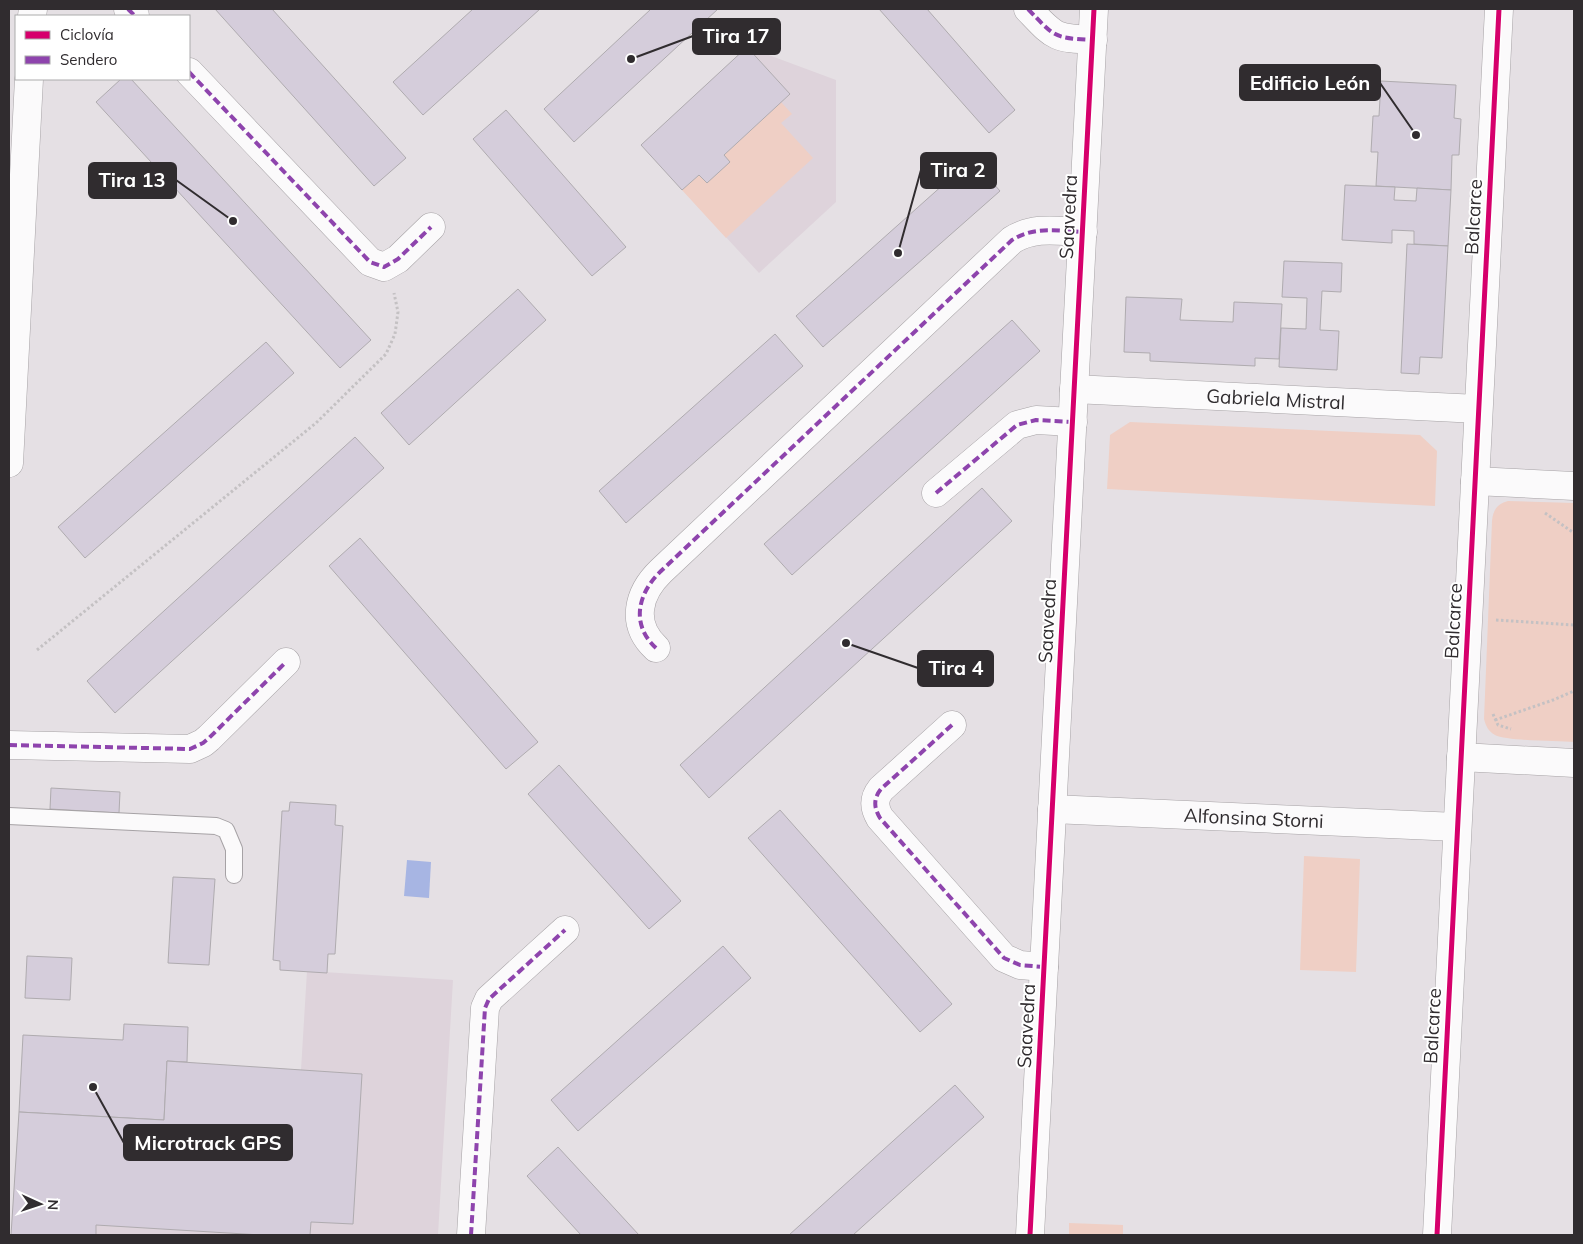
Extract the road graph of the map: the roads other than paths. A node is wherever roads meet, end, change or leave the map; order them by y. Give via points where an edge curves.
1 (1028, 9) edge
2 (1094, 9) edge
3 (1499, 9) edge
4 (1093, 40) junction
5 (190, 73) edge
6 (29, 80) edge
7 (15, 217) edge
8 (431, 227) dead end
9 (1083, 232) junction
10 (1074, 389) junction
11 (1478, 409) junction
12 (1073, 422) junction
13 (9, 463) edge
14 (1474, 481) junction
15 (1574, 486) edge
16 (936, 493) dead end
17 (656, 648) dead end
18 (286, 662) dead end
19 (952, 725) dead end
20 (9, 745) edge
21 (1461, 757) junction
22 (1574, 763) edge
23 (1052, 810) junction
24 (9, 816) edge
25 (1457, 827) junction
26 (234, 875) dead end
27 (565, 930) dead end
28 (1044, 967) junction
29 (471, 1235) edge
30 (1030, 1235) edge
31 (1437, 1235) edge

1 - 4 street via 1056,36
2 - 4 street, Saavedra
3 - 11 street, Balcarce
4 - 9 street, Saavedra
5 - 8 street via 370,262 384,267 398,259
6 - 7 street
7 - 13 street
9 - 10 street, Saavedra
9 - 17 street via 1027,232 1012,240 657,575 643,596 640,615 644,633
10 - 11 street, Gabriela Mistral
10 - 12 street, Saavedra
11 - 14 street, Balcarce
12 - 16 street via 1036,420 1017,425
12 - 23 street, Saavedra
14 - 15 street
14 - 21 street, Balcarce
18 - 20 street via 209,738 190,749
19 - 28 street via 881,789 875,799 875,810 1004,958 1020,965
21 - 22 street
21 - 25 street, Balcarce
23 - 25 street, Alfonsina Storni
23 - 28 street, Saavedra
24 - 26 lane via 216,826 226,830 234,849
25 - 31 street, Balcarce
27 - 29 street via 489,999 485,1008
28 - 30 street, Saavedra

